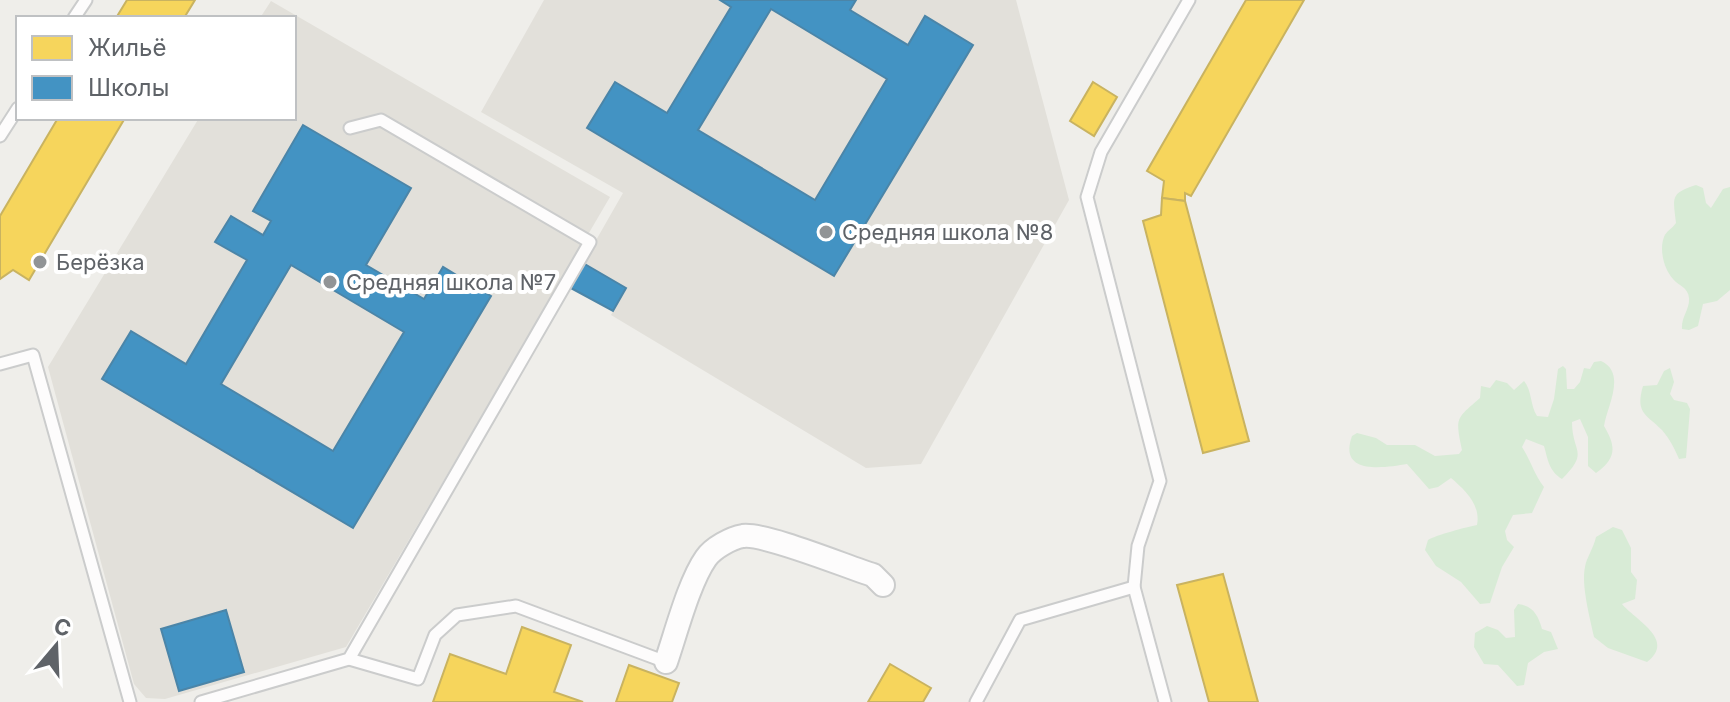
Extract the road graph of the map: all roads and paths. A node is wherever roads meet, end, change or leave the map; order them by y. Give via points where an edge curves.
1 (1189, 0) edge
2 (16, 111) edge
3 (350, 128) dead end
4 (0, 136) edge
5 (0, 364) edge
6 (883, 585) dead end
7 (1134, 587) junction
8 (349, 659) junction
9 (666, 662) joint
10 (130, 702) edge
11 (201, 702) edge
12 (976, 702) edge
13 (1165, 702) edge

1 - 7 lane via 1101,152 1087,197 1160,481 1138,546
2 - 4 lane
3 - 8 lane via 381,120 590,242
5 - 10 lane via 33,355
6 - 9 street via 873,575 743,536 707,556
7 - 12 lane via 1020,620
7 - 13 lane
8 - 9 lane via 418,679 435,635 457,615 516,606
8 - 11 lane

